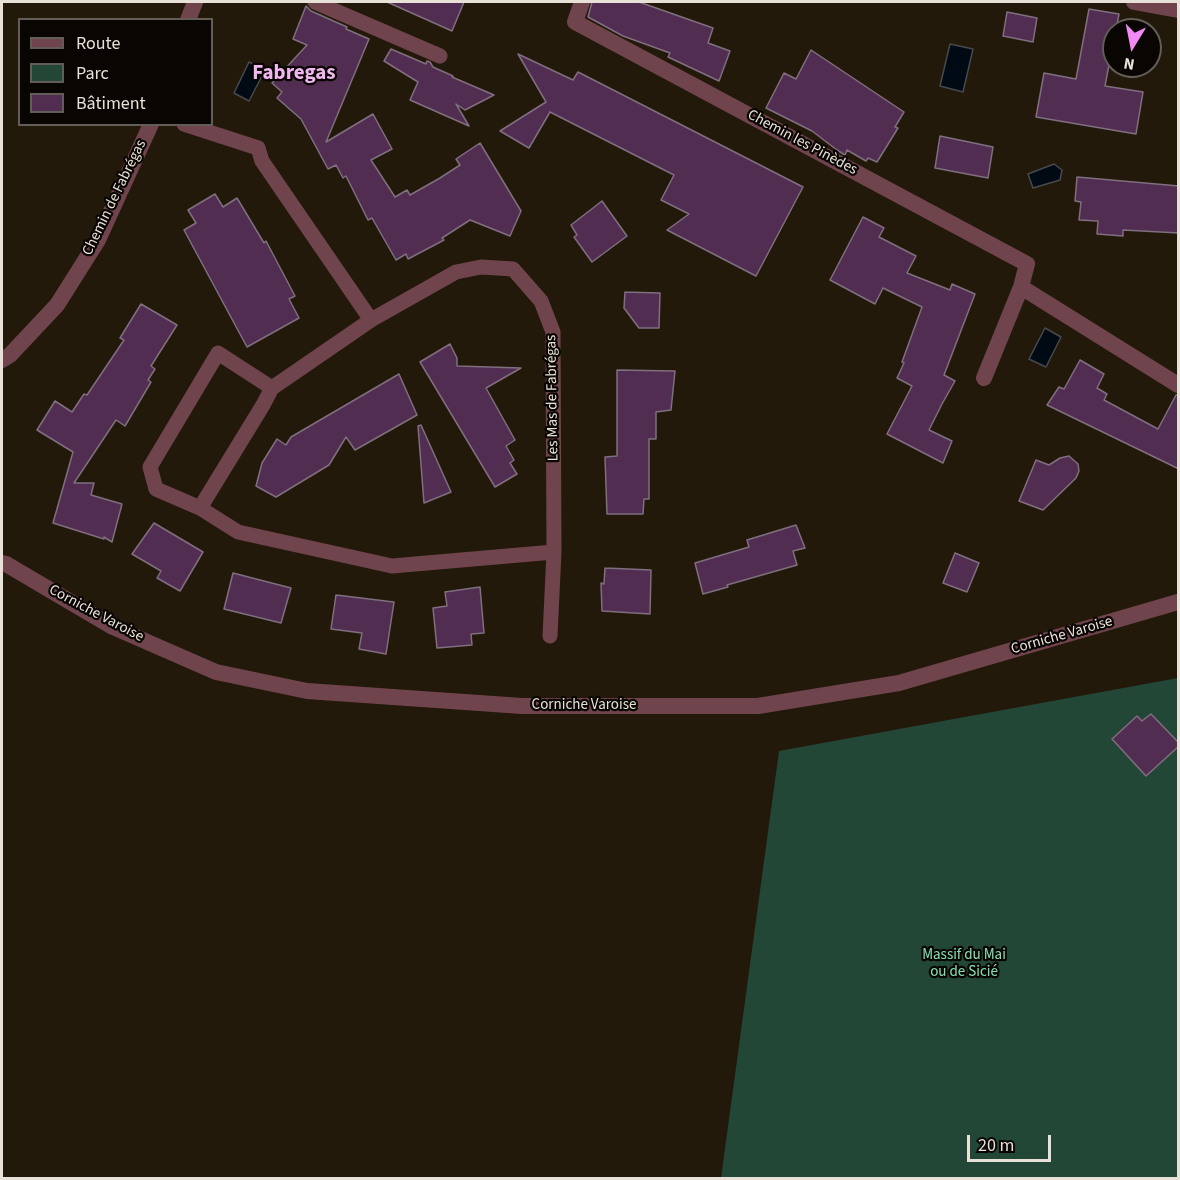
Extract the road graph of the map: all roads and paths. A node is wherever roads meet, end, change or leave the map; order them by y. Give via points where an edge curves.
1 (195, 2) edge
2 (315, 2) edge
3 (582, 2) edge
4 (1134, 2) edge
5 (1179, 10) edge
6 (189, 18) edge
7 (440, 56) dead end
8 (150, 126) edge
9 (190, 126) edge
10 (1021, 287) junction
11 (371, 320) junction
12 (6, 357) edge
13 (2, 371) edge
14 (984, 378) dead end
15 (1179, 385) edge
16 (272, 388) junction
17 (200, 508) junction
18 (554, 552) junction
19 (3, 560) edge
20 (1179, 602) edge
21 (550, 636) dead end

1 - 6 street
2 - 7 lane
3 - 10 street, Chemin les Pinèdes via 575,22 1027,264
4 - 5 street
8 - 12 street, Chemin de Fabrégas via 98,240 57,305
9 - 11 lane via 258,148 262,161
10 - 14 street, Chemin les Pinèdes
10 - 15 street
11 - 16 lane, Les Mas de Fabrégas
11 - 18 lane, Les Mas de Fabrégas via 456,272 481,267 513,269 541,301 553,332
12 - 13 street, Chemin de Fabrégas
16 - 17 lane, Les Mas de Fabrégas
16 - 17 lane via 218,353 150,466 156,489
17 - 18 lane via 238,532 392,566
18 - 21 lane, Les Mas de Fabrégas
19 - 20 street, Corniche Varoise via 113,627 216,672 307,690 522,706 758,706 899,683

